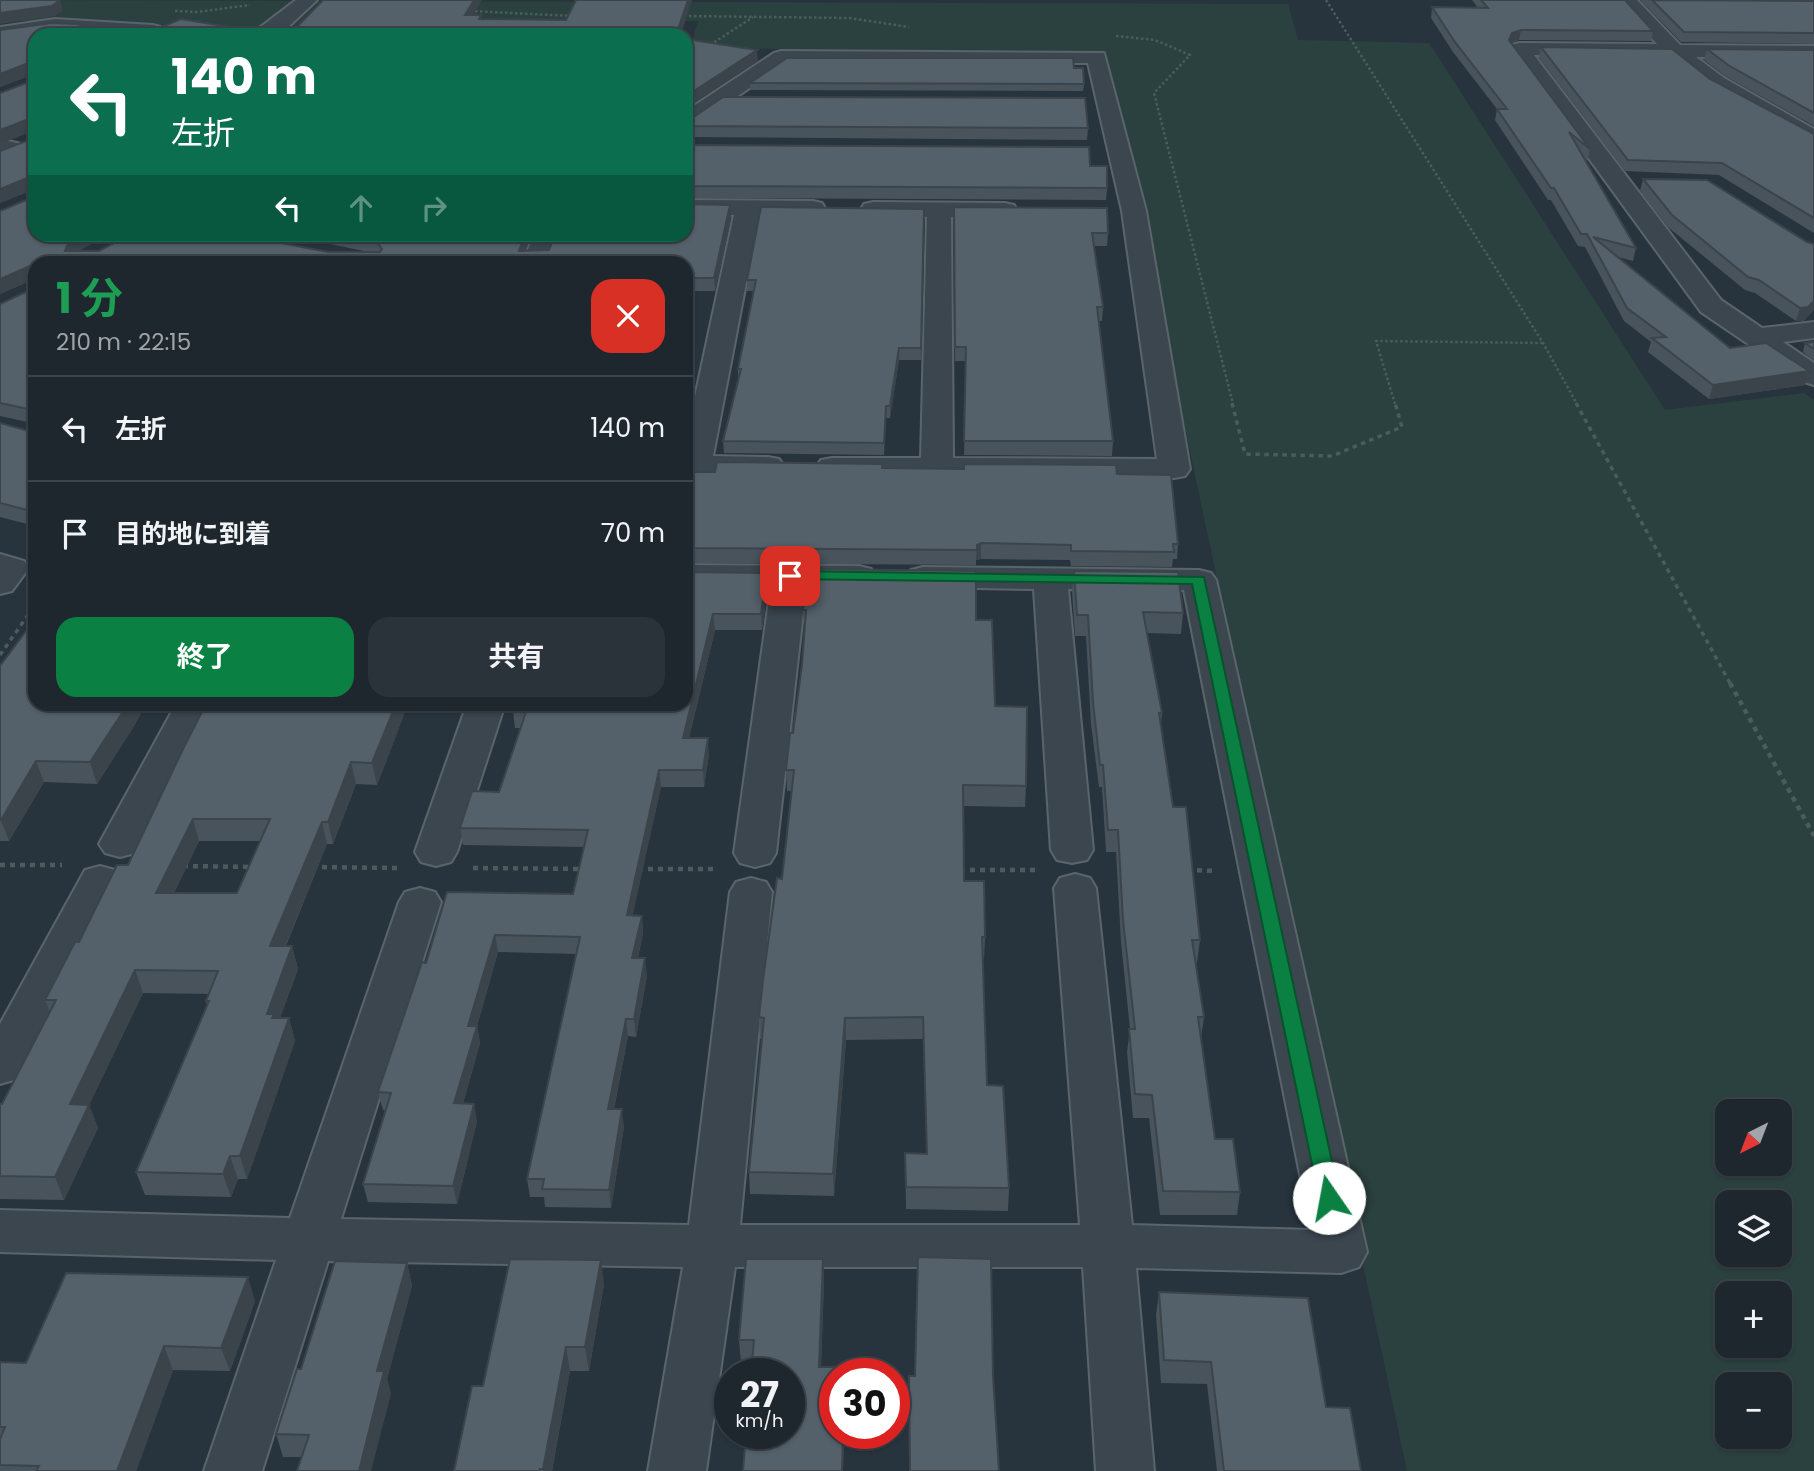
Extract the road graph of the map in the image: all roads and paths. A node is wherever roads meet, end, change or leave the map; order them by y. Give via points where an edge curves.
1 (307, 0) edge
2 (1326, 0) edge
3 (1626, 0) edge
4 (465, 10) edge
5 (580, 16) edge
6 (674, 16) edge
7 (755, 16) junction
8 (86, 28) edge
9 (273, 28) edge
10 (917, 28) dead end
11 (0, 33) edge
12 (1110, 36) dead end
13 (708, 46) edge
14 (1673, 50) junction
15 (1814, 52) edge
16 (719, 99) junction
17 (761, 99) edge
18 (1080, 101) edge
19 (1108, 101) junction
20 (693, 116) edge
21 (1814, 138) edge
22 (28, 141) edge
23 (4, 150) edge
24 (1091, 150) edge
25 (1119, 150) junction
26 (1618, 181) junction
27 (1644, 182) edge
28 (693, 207) edge
29 (748, 208) junction
30 (939, 209) junction
31 (1022, 210) edge
32 (1814, 330) edge
33 (1756, 337) junction
34 (1543, 343) junction
35 (1814, 376) edge
36 (693, 456) edge
37 (693, 465) edge
38 (937, 468) junction
39 (693, 575) edge
40 (790, 576) junction
41 (1050, 578) junction
42 (28, 615) edge
43 (0, 655) edge
44 (191, 711) edge
45 (484, 711) edge
46 (1814, 836) edge
47 (96, 863) junction
48 (0, 865) edge
49 (179, 866) edge
50 (262, 867) edge
51 (304, 867) edge
52 (592, 869) edge
53 (632, 869) edge
54 (1064, 869) junction
55 (948, 870) edge
56 (1180, 870) edge
57 (1260, 871) junction
58 (745, 872) junction
59 (432, 873) junction
60 (0, 1067) edge
61 (0, 1231) edge
62 (308, 1240) junction
63 (712, 1246) junction
64 (1108, 1246) junction
65 (233, 1471) edge
66 (677, 1471) edge
67 (1125, 1471) edge

1 - 9 street
2 - 34 path
3 - 14 street
4 - 5 path
6 - 7 path
7 - 10 path via 849,18
7 - 13 path
8 - 11 street via 17,27
12 - 34 path via 1168,42 1191,55 1154,93 1245,454 1332,456 1402,427 1376,341
14 - 15 street
14 - 21 street via 1716,83
14 - 26 street via 1519,49
16 - 17 street
16 - 19 street via 781,57 1097,57
16 - 20 street
18 - 19 street
19 - 25 street
22 - 23 street
24 - 25 street
25 - 38 street via 1120,211 1174,469
26 - 27 street
26 - 33 street via 1711,306
28 - 29 street
29 - 30 street
29 - 36 street
30 - 31 street
30 - 38 street
32 - 33 street
33 - 35 street
34 - 46 path
37 - 38 street
39 - 40 street
40 - 41 street
40 - 58 street
41 - 54 street
41 - 57 street via 1199,580
42 - 43 path
44 - 47 street
45 - 59 street
47 - 48 path
47 - 60 street
49 - 50 path
51 - 59 path
52 - 59 path
53 - 58 path
54 - 55 path
54 - 64 street
56 - 57 path
57 - 64 street via 1341,1252
58 - 63 street
59 - 62 street
61 - 62 street
62 - 63 street
62 - 65 street
63 - 64 street
63 - 66 street
64 - 67 street

